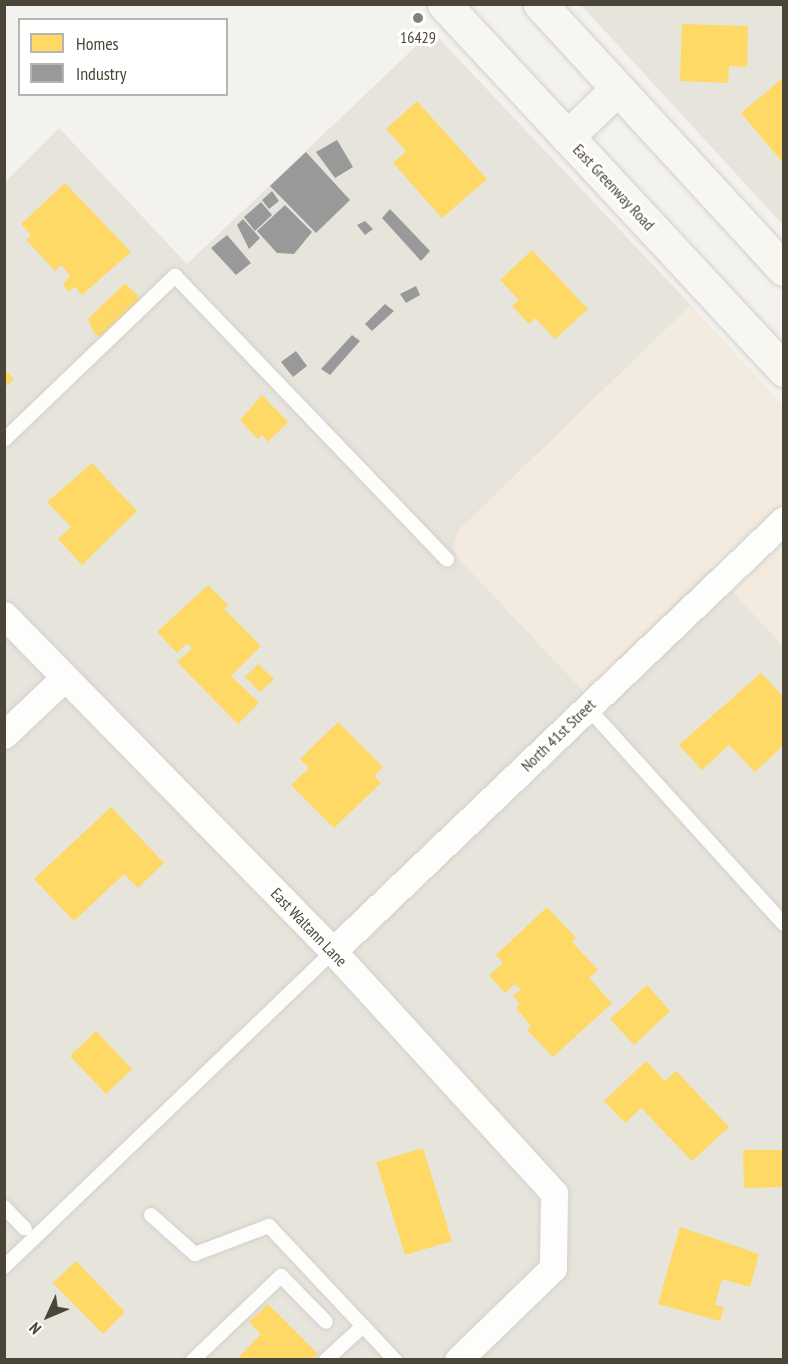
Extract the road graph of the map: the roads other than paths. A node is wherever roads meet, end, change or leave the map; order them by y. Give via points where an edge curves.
1 (444, 4) edge
2 (540, 4) edge
3 (617, 89) junction
4 (567, 137) junction
5 (783, 269) edge
6 (783, 370) edge
7 (4, 440) edge
8 (783, 520) edge
9 (447, 560) dead end
10 (4, 615) edge
11 (64, 678) junction
12 (587, 707) junction
13 (4, 735) edge
14 (783, 924) edge
15 (333, 951) junction
16 (4, 1207) edge
17 (151, 1215) dead end
18 (25, 1229) dead end
19 (4, 1267) edge
20 (326, 1322) dead end
21 (363, 1326) junction
22 (193, 1359) edge
23 (326, 1359) edge
24 (395, 1359) edge
25 (458, 1359) edge

1 - 4 main road, East Greenway Road
2 - 3 main road
3 - 4 main road
3 - 5 main road
4 - 6 main road, East Greenway Road
7 - 9 lane via 175,276
8 - 12 street, North 41st Street
10 - 11 street, East Waltann Lane
11 - 13 street
11 - 15 street, East Waltann Lane
12 - 14 lane
12 - 15 street, North 41st Street
15 - 19 lane
15 - 25 street, East Waltann Lane via 554,1193 553,1268
16 - 18 lane
17 - 21 lane via 195,1254 269,1226
20 - 22 lane via 281,1276
21 - 23 lane
21 - 24 lane

